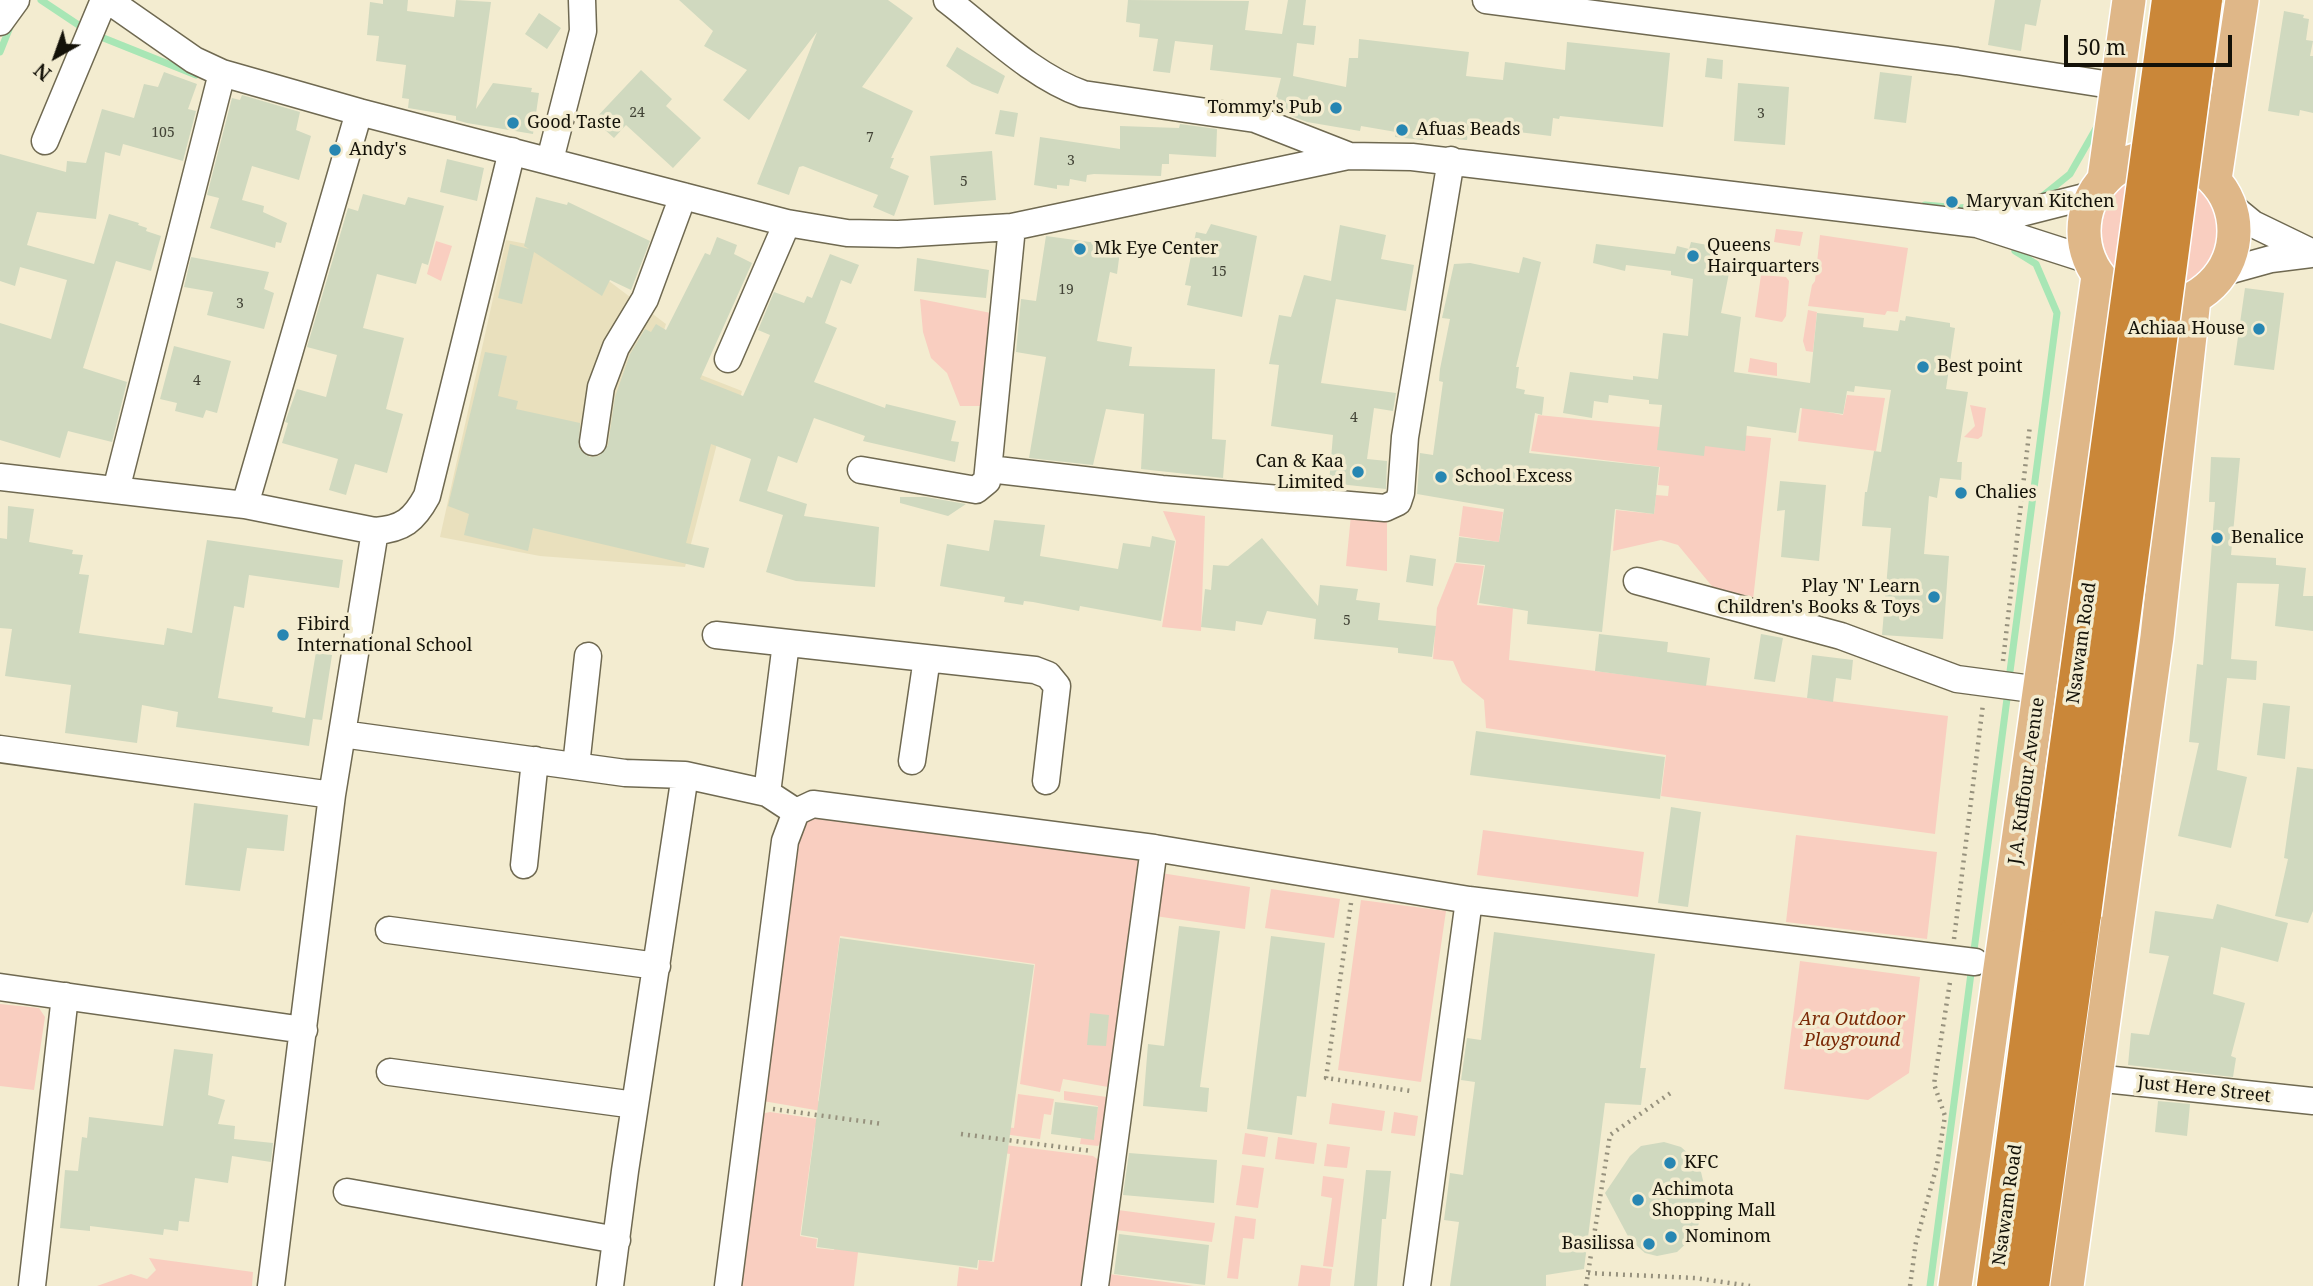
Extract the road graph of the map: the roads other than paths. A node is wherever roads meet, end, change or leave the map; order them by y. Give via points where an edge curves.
1 (16, 0) edge
2 (106, 0) edge
3 (582, 0) edge
4 (947, 0) edge
5 (1486, 0) edge
6 (2129, 0) edge
7 (2171, 0) edge
8 (2203, 0) edge
9 (2242, 0) edge
10 (0, 22) edge
11 (222, 73) junction
12 (2117, 86) junction
13 (359, 112) junction
14 (45, 141) dead end
15 (512, 151) junction
16 (1348, 156) junction
17 (550, 160) junction
18 (1451, 160) junction
19 (2098, 187) junction
20 (2223, 193) junction
21 (683, 196) junction
22 (787, 223) junction
23 (1976, 224) junction
24 (1012, 227) junction
25 (2313, 253) edge
26 (2094, 268) junction
27 (2224, 272) junction
28 (2194, 299) junction
29 (728, 359) dead end
30 (593, 442) dead end
31 (989, 469) junction
32 (861, 470) dead end
33 (0, 477) edge
34 (116, 490) junction
35 (245, 505) junction
36 (375, 531) junction
37 (1637, 581) dead end
38 (716, 635) dead end
39 (786, 643) junction
40 (587, 656) dead end
41 (928, 658) junction
42 (2040, 690) junction
43 (342, 734) junction
44 (0, 749) edge
45 (535, 760) junction
46 (912, 761) dead end
47 (576, 766) junction
48 (685, 775) junction
49 (1046, 781) dead end
50 (767, 793) junction
51 (332, 795) junction
52 (796, 812) junction
53 (1154, 848) junction
54 (524, 864) dead end
55 (1469, 900) junction
56 (2064, 913) junction
57 (389, 930) dead end
58 (1964, 961) road end
59 (657, 966) junction
60 (0, 987) edge
61 (65, 996) junction
62 (304, 1030) junction
63 (390, 1072) dead end
64 (2095, 1078) junction
65 (2313, 1101) edge
66 (635, 1105) junction
67 (347, 1192) dead end
68 (617, 1240) junction
69 (32, 1286) edge
70 (271, 1286) edge
71 (610, 1286) edge
72 (729, 1286) edge
73 (1095, 1286) edge
74 (1417, 1286) edge
75 (1955, 1286) edge
76 (1996, 1286) edge
77 (2030, 1286) edge
78 (2067, 1286) edge

1 - 10 street
2 - 11 street via 194,60
2 - 14 street
3 - 17 street via 583,31
4 - 16 street via 1043,74 1083,94 1255,119
5 - 12 street
6 - 12 main road
7 - 56 highway, Nsawam Road, bridge
8 - 56 highway, Nsawam Road, bridge
9 - 20 main road
11 - 13 street
11 - 34 street
12 - 19 main road
13 - 15 street
13 - 35 street
15 - 17 street
15 - 36 street via 427,496 410,522 394,530
16 - 18 street
16 - 24 street
17 - 21 street
18 - 23 street
18 - 31 street via 1405,437 1401,493 1394,505 1385,508 1257,497
19 - 20 main road via 2139,158 2180,158
19 - 23 street
19 - 26 main road via 2083,233
20 - 25 street via 2253,224
20 - 27 main road via 2235,240
21 - 22 street
21 - 30 street via 645,299 615,346 601,387
22 - 24 street via 847,233 898,234
22 - 29 street
23 - 26 street
24 - 31 street
25 - 27 street
26 - 28 main road via 2126,299 2160,307
26 - 42 main road, J.A. Kuffour Avenue
27 - 28 main road
28 - 64 main road via 2157,637
31 - 32 street via 987,481 976,490
33 - 34 street
34 - 35 street
35 - 36 street
36 - 43 street
37 - 42 street via 1841,636 1957,679
38 - 39 street
39 - 41 street
39 - 50 street
40 - 47 street
41 - 46 street
41 - 49 street via 1035,670 1048,676 1057,686
42 - 75 main road, J.A. Kuffour Avenue
43 - 45 street
43 - 51 street
44 - 51 street
45 - 47 street
45 - 54 street
47 - 48 street via 625,774
48 - 50 street
48 - 59 street
50 - 52 street
51 - 62 street
52 - 53 street via 813,804
52 - 72 street via 785,841
53 - 55 street
53 - 73 street
55 - 58 street
55 - 74 street
56 - 76 highway, Nsawam Road
56 - 77 highway, Nsawam Road
57 - 59 street
59 - 66 street
60 - 61 street
61 - 62 street
61 - 69 street
62 - 70 street
63 - 66 street
64 - 65 street, Just Here Street
64 - 78 main road
66 - 68 street
67 - 68 street
68 - 71 street

